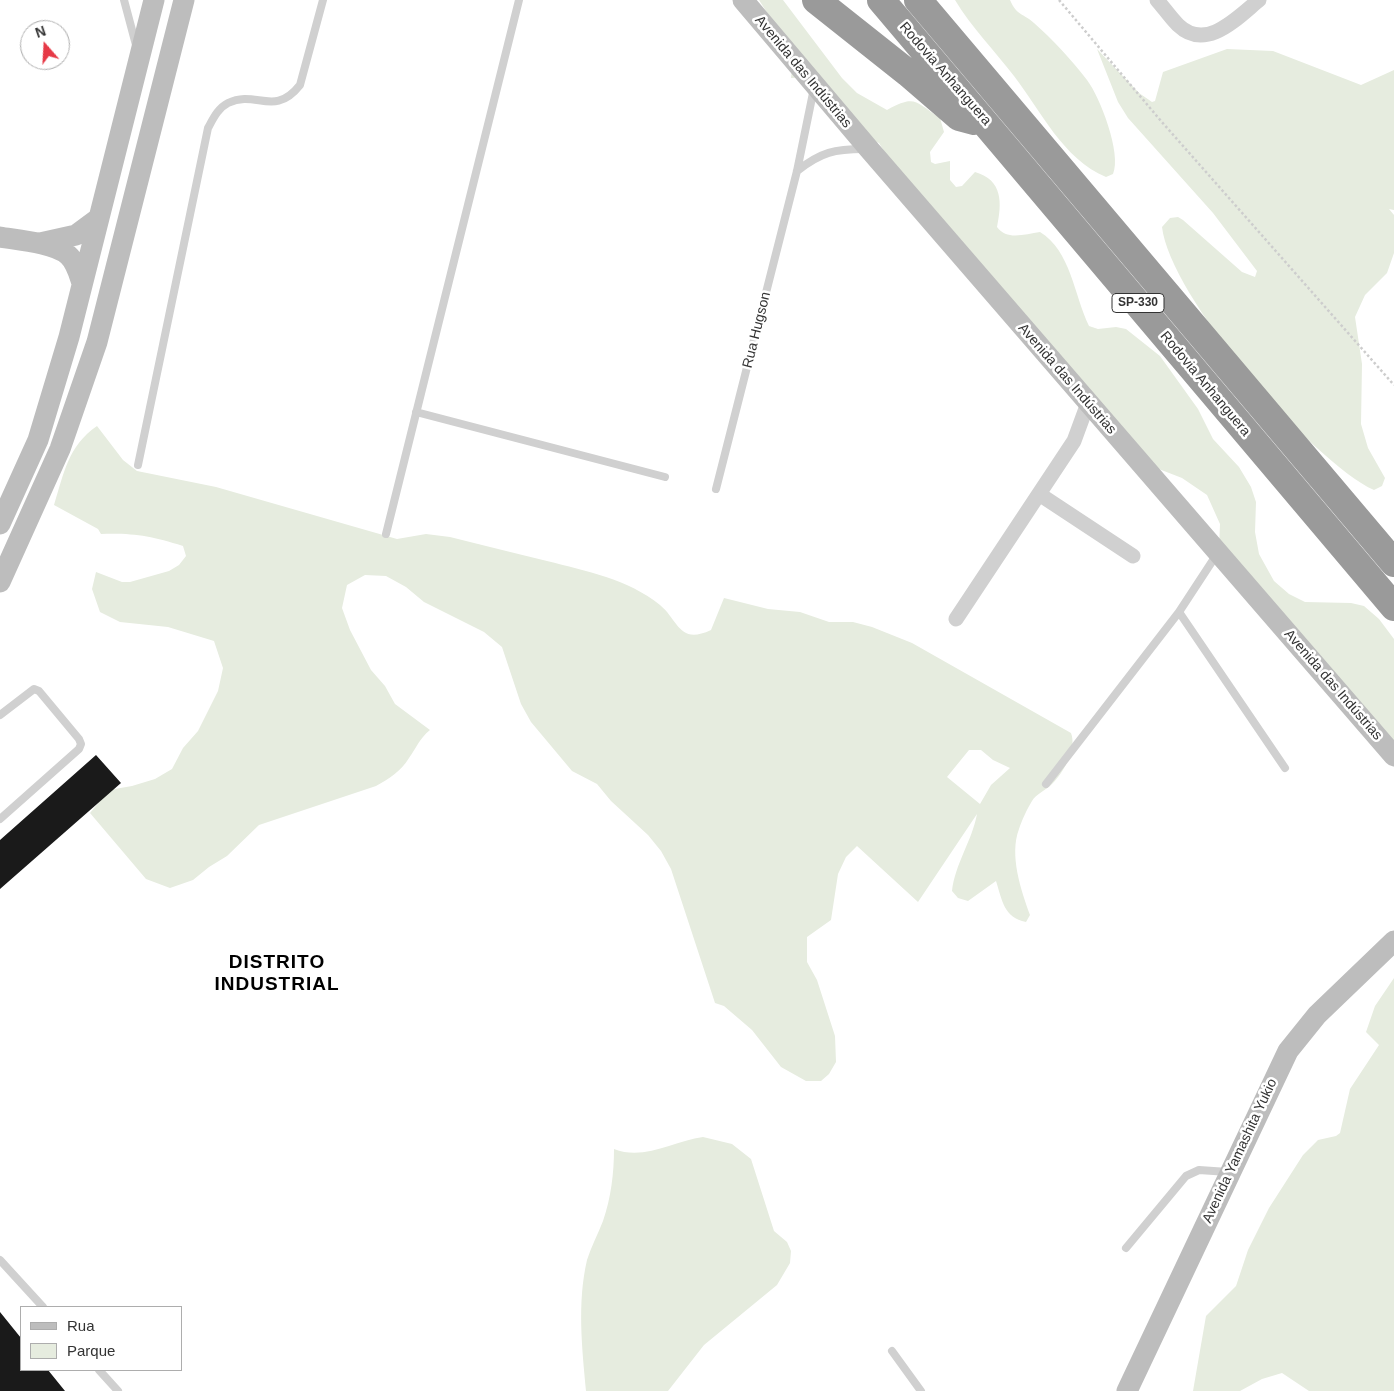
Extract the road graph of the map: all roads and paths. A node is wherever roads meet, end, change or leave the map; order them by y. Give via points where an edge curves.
1 (124, 0) edge
2 (154, 0) edge
3 (184, 0) edge
4 (322, 0) edge
5 (519, 0) edge
6 (743, 0) edge
7 (816, 0) edge
8 (881, 0) edge
9 (918, 0) edge
10 (1059, 0) edge
11 (1157, 0) edge
12 (1259, 0) edge
13 (139, 59) junction
14 (815, 86) junction
15 (989, 126) junction
16 (116, 149) junction
17 (869, 150) junction
18 (144, 156) junction
19 (797, 171) junction
20 (98, 218) junction
21 (0, 237) edge
22 (40, 243) junction
23 (82, 283) junction
24 (69, 337) junction
25 (97, 342) junction
26 (1394, 384) edge
27 (1088, 403) junction
28 (416, 412) junction
29 (138, 465) dead end
30 (665, 476) dead end
31 (716, 488) dead end
32 (1039, 494) junction
33 (0, 524) edge
34 (386, 534) dead end
35 (1218, 553) junction
36 (1133, 556) dead end
37 (1394, 564) edge
38 (0, 582) edge
39 (1394, 607) edge
40 (1179, 612) junction
41 (956, 619) dead end
42 (0, 715) edge
43 (1394, 756) edge
44 (1284, 768) dead end
45 (1046, 784) dead end
46 (0, 819) edge
47 (1394, 941) edge
48 (1230, 1172) junction
49 (1126, 1248) dead end
50 (0, 1260) edge
51 (42, 1306) edge
52 (892, 1351) dead end
53 (100, 1371) edge
54 (118, 1391) edge
55 (921, 1391) edge
56 (1127, 1391) edge

1 - 13 lane
2 - 13 street
3 - 18 street
4 - 29 lane via 300,85 292,95 278,102 243,99 227,104 218,111 208,128
5 - 28 lane
6 - 14 street, Avenida das Indústrias
7 - 15 highway via 959,117
8 - 15 highway, Rodovia Anhanguera / SP-330
9 - 37 highway, Rodovia Anhanguera / SP-330
10 - 26 path via 1161,121
11 - 12 street via 1178,25 1191,34 1204,35 1220,31
13 - 16 street
14 - 17 street, Avenida das Indústrias
14 - 19 lane, Rua Hugson
15 - 39 highway, Rodovia Anhanguera / SP-330
16 - 18 street
16 - 20 street
17 - 19 lane via 840,149 815,157
17 - 27 street, Avenida das Indústrias
18 - 25 street
19 - 31 lane, Rua Hugson
20 - 22 street via 76,235
20 - 23 street
21 - 22 street
22 - 23 street via 67,254
23 - 24 street
24 - 25 street
24 - 33 street via 38,440
25 - 38 street via 60,449
27 - 32 street via 1074,441
27 - 35 street, Avenida das Indústrias
28 - 30 lane
28 - 34 lane
32 - 36 street
32 - 41 street
35 - 40 lane
35 - 43 street, Avenida das Indústrias
40 - 44 lane
40 - 45 lane
42 - 46 lane via 34,689 40,691 81,744
47 - 48 street, Avenida Yamashita Yukio via 1317,1015 1288,1050
48 - 49 lane via 1199,1170 1186,1176
48 - 56 street, Avenida Yamashita Yukio
50 - 51 lane
52 - 55 lane
53 - 54 lane

